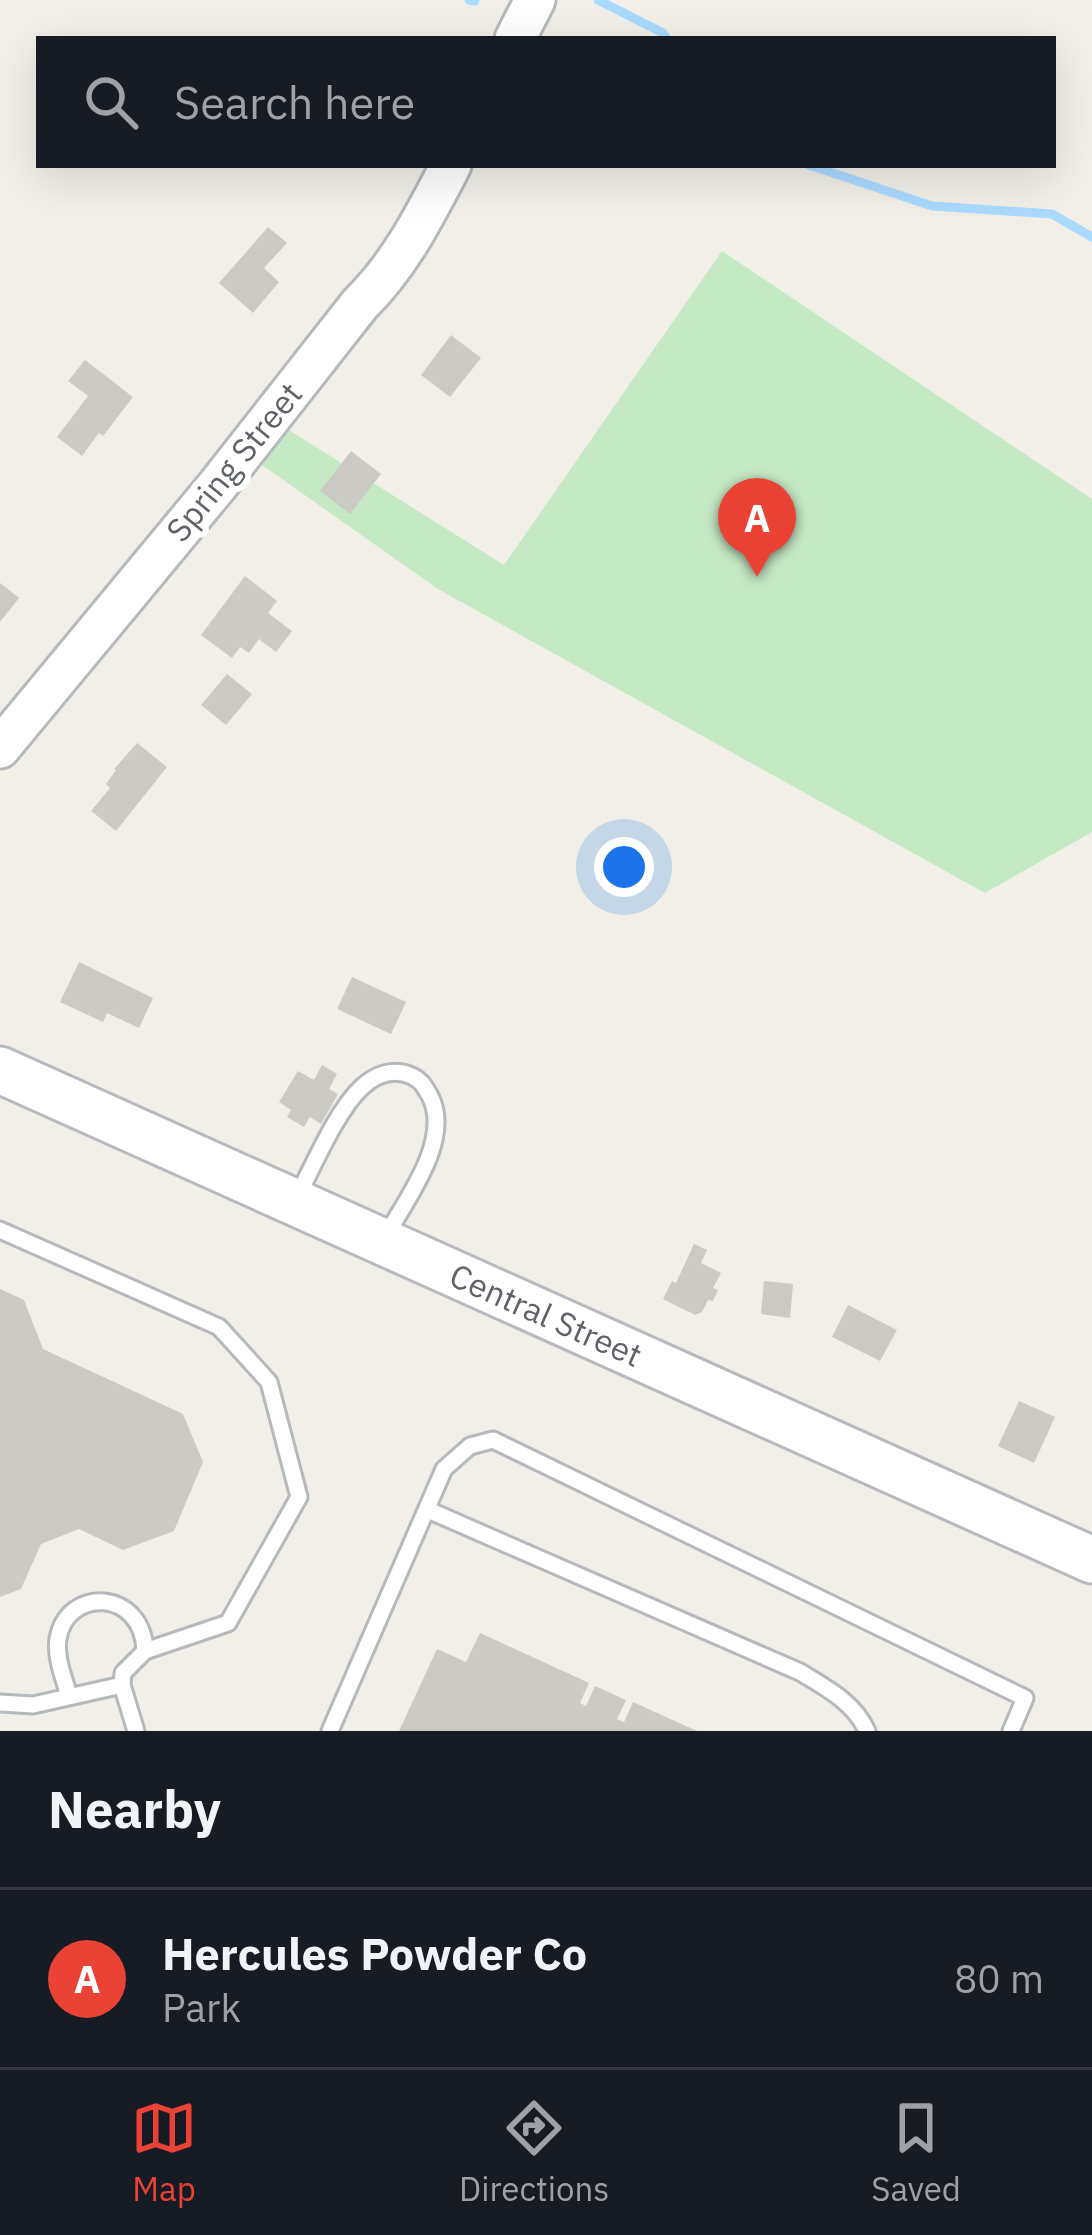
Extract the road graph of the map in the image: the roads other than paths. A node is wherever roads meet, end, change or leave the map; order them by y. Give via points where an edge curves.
1 (535, 0) edge
2 (517, 36) edge
3 (449, 168) edge
4 (0, 748) edge
5 (0, 1070) edge
6 (293, 1203) junction
7 (0, 1230) edge
8 (382, 1242) junction
9 (428, 1510) junction
10 (1092, 1560) edge
11 (145, 1651) junction
12 (122, 1685) junction
13 (69, 1696) junction
14 (0, 1702) edge
15 (136, 1731) edge
16 (330, 1731) edge
17 (867, 1731) edge
18 (1011, 1731) edge

1 - 2 street
3 - 4 street, Spring Street via 385,280
5 - 6 main road, Central Street
6 - 8 main road, Central Street
6 - 8 lane via 348,1102 364,1084 400,1070 422,1081 437,1134
7 - 11 lane via 219,1327 268,1382 299,1497 228,1623
8 - 10 main road, Central Street
9 - 16 lane
9 - 17 lane via 800,1672 844,1700
9 - 18 lane via 444,1469 470,1446 493,1440 1025,1699
11 - 12 lane
11 - 13 lane via 139,1623 118,1604 76,1610 57,1647
12 - 13 lane
12 - 15 lane
13 - 14 lane

